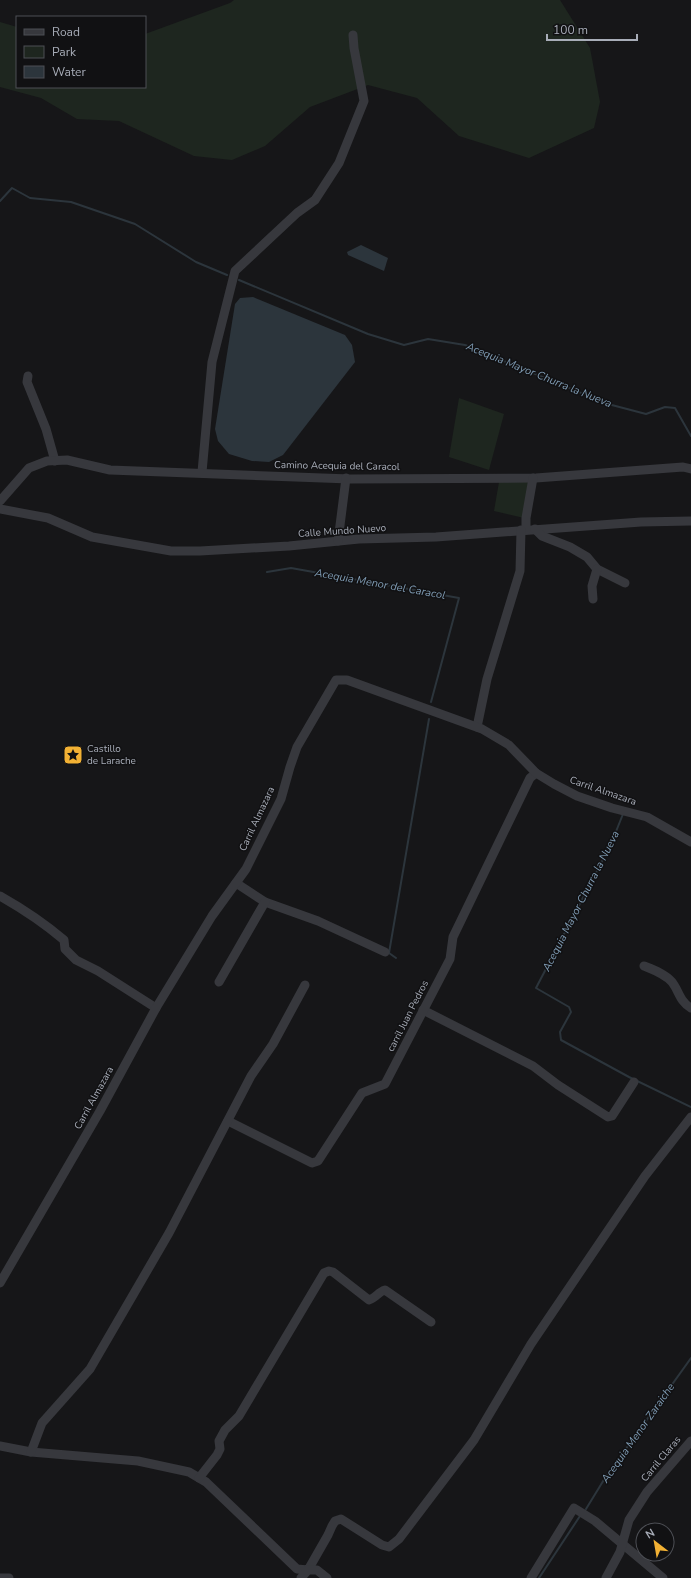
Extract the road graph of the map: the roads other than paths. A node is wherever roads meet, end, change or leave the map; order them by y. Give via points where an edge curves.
1 (353, 34) dead end
2 (28, 376) dead end
3 (55, 461) junction
4 (691, 469) edge
5 (202, 472) junction
6 (346, 478) junction
7 (533, 478) junction
8 (0, 501) edge
9 (0, 509) edge
10 (691, 521) edge
11 (527, 530) junction
12 (338, 541) junction
13 (597, 569) junction
14 (625, 582) dead end
15 (593, 599) dead end
16 (477, 727) junction
17 (536, 773) junction
18 (691, 842) edge
19 (236, 883) junction
20 (0, 896) edge
21 (265, 902) junction
22 (385, 952) dead end
23 (644, 966) dead end
24 (219, 982) dead end
25 (305, 985) dead end
26 (156, 1008) junction
27 (691, 1008) edge
28 (423, 1010) junction
29 (634, 1082) dead end
30 (691, 1117) edge
31 (228, 1121) junction
32 (1, 1280) edge
33 (430, 1322) dead end
34 (691, 1440) edge
35 (0, 1446) edge
36 (31, 1452) junction
37 (199, 1478) junction
38 (623, 1545) junction
39 (308, 1570) junction
40 (0, 1578) edge
41 (9, 1578) edge
42 (301, 1578) edge
43 (327, 1578) edge
44 (530, 1578) edge
45 (606, 1578) edge
46 (662, 1578) edge

1 - 5 street via 364,101 339,163 315,200 235,271 212,362
2 - 3 street via 27,382
3 - 5 street, Camino Acequia del Caracol via 67,460 110,470
3 - 8 street, Camino Acequia del Caracol via 47,461 29,468
4 - 7 street, Camino Acequia del Caracol via 683,467
5 - 6 street, Camino Acequia del Caracol
6 - 7 street, Camino Acequia del Caracol
6 - 12 street
7 - 11 street via 526,518
9 - 12 street, Calle Mundo Nuevo via 48,518 92,537 171,551 289,546
10 - 11 street, Calle Mundo Nuevo
11 - 12 street, Calle Mundo Nuevo
11 - 13 street via 570,547 587,557
11 - 16 street via 520,571 487,679
13 - 14 street
13 - 15 street via 592,586
16 - 17 street, Carril Almazara via 508,745
16 - 19 street, Carril Almazara via 347,680 336,680 297,747 281,799 246,869
17 - 18 street, Carril Almazara via 577,796 648,817
17 - 28 street, carril Juan Pedros via 530,778 453,937 450,959
19 - 21 street
19 - 26 street, Carril Almazara via 212,916
20 - 26 street via 33,916 64,940 65,949 76,960
21 - 22 street via 318,921
21 - 24 street
23 - 27 street via 666,976 673,983 679,996
25 - 31 street via 273,1044 251,1076
26 - 32 street, Carril Almazara via 100,1111
28 - 29 street via 533,1066 608,1117 612,1116
28 - 31 street, carril Juan Pedros via 385,1084 362,1093 318,1161 312,1162
30 - 39 street via 645,1176 531,1344 474,1440 399,1539 389,1547 341,1519 335,1521
31 - 36 street via 169,1233 90,1369 42,1423
33 - 37 street via 385,1290 369,1300 333,1272 328,1271 239,1416 219,1441 220,1449 217,1455
34 - 38 street, Carril Claras via 647,1492 629,1520
35 - 36 street
36 - 37 street via 138,1461 189,1472
37 - 39 street via 297,1569
38 - 44 street via 596,1521 574,1508
38 - 45 street, Carril Claras
38 - 46 street
39 - 42 street
39 - 43 street via 317,1570
40 - 41 street

